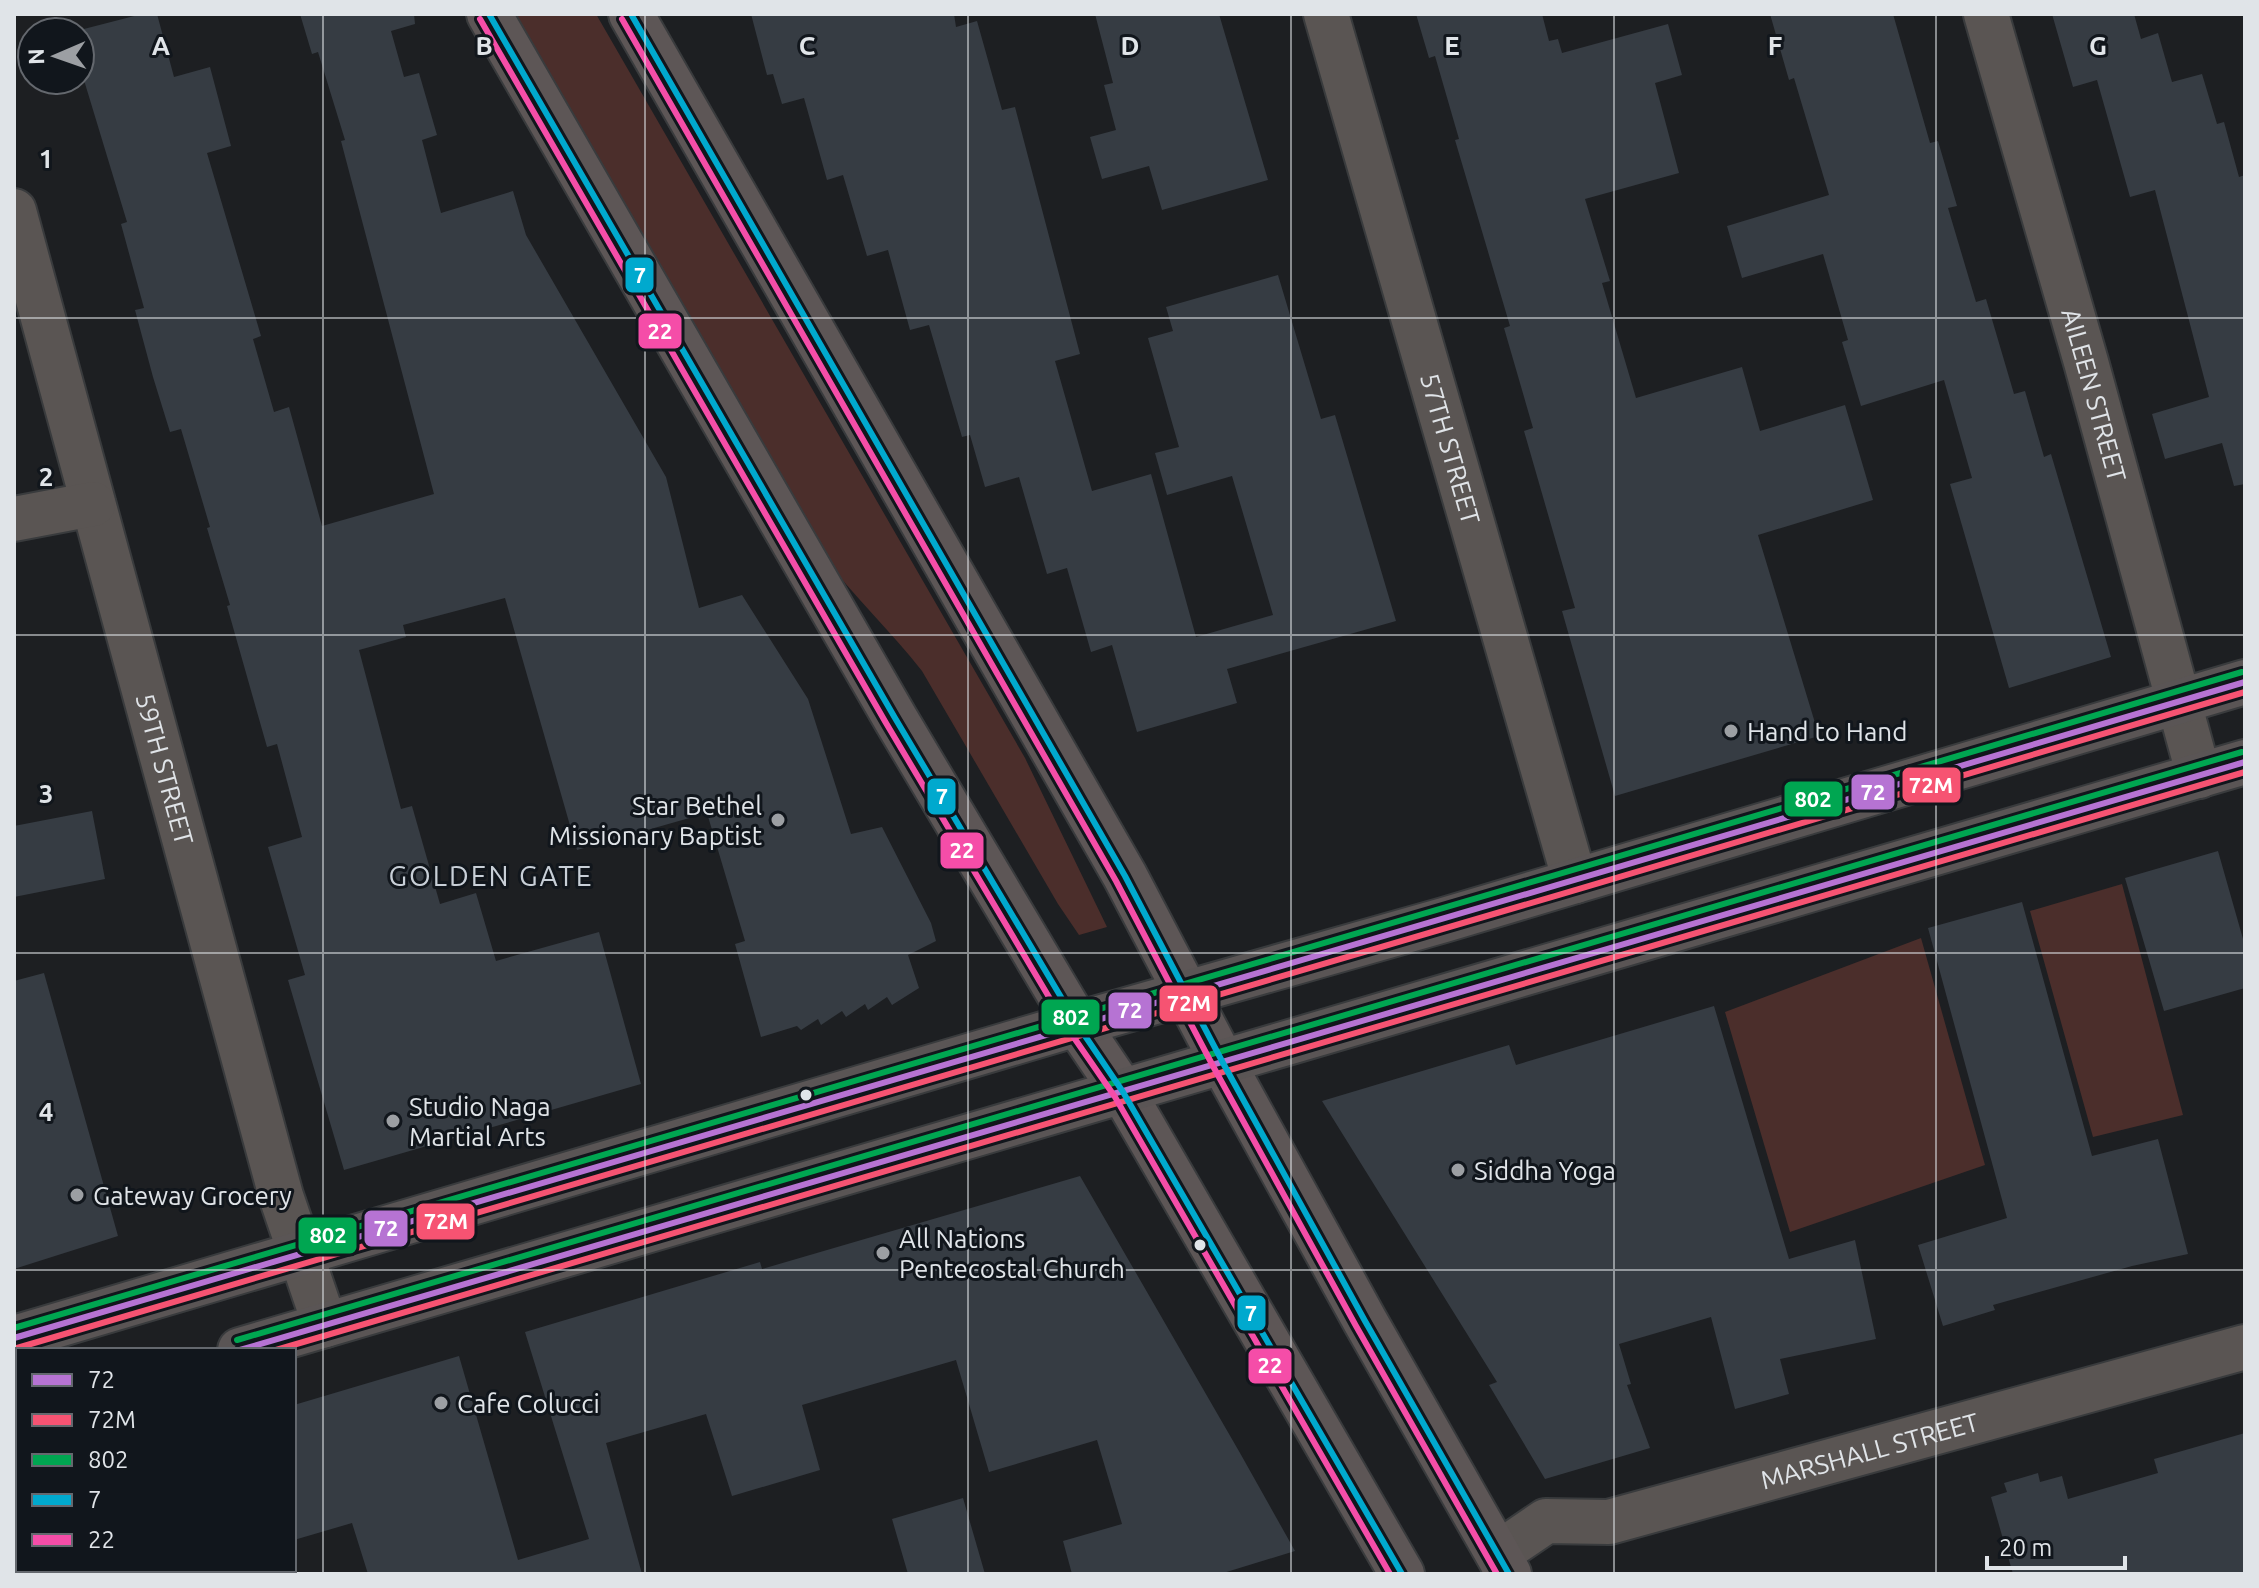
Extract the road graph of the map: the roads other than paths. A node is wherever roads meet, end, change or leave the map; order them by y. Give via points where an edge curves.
1 (489, 14) edge
2 (631, 14) edge
3 (1326, 14) edge
4 (1986, 14) edge
5 (14, 211) edge
6 (93, 504) junction
7 (14, 519) edge
8 (2245, 682) edge
9 (2179, 702) junction
10 (2245, 762) edge
11 (2199, 776) junction
12 (1575, 881) junction
13 (1189, 994) junction
14 (1077, 1024) junction
15 (1223, 1063) junction
16 (1123, 1092) junction
17 (301, 1253) junction
18 (325, 1325) junction
19 (14, 1338) edge
20 (2245, 1347) edge
21 (247, 1348) edge
22 (1504, 1563) edge
23 (1402, 1574) edge

1 - 14 main road
2 - 13 main road
3 - 12 street, 57TH STREET
4 - 9 street, AILEEN STREET
5 - 6 street, 59TH STREET
6 - 7 street
6 - 17 street, 59TH STREET via 281,1196
8 - 9 main road
9 - 11 street, AILEEN STREET
9 - 12 main road
10 - 11 main road
11 - 15 main road
12 - 13 main road
13 - 14 main road
13 - 15 main road
14 - 16 main road
14 - 17 main road
15 - 16 main road
15 - 22 main road
16 - 18 main road
16 - 23 main road
17 - 18 street, 59TH STREET
17 - 19 main road
18 - 21 main road
20 - 22 street, MARSHALL STREET via 1609,1522 1546,1521

